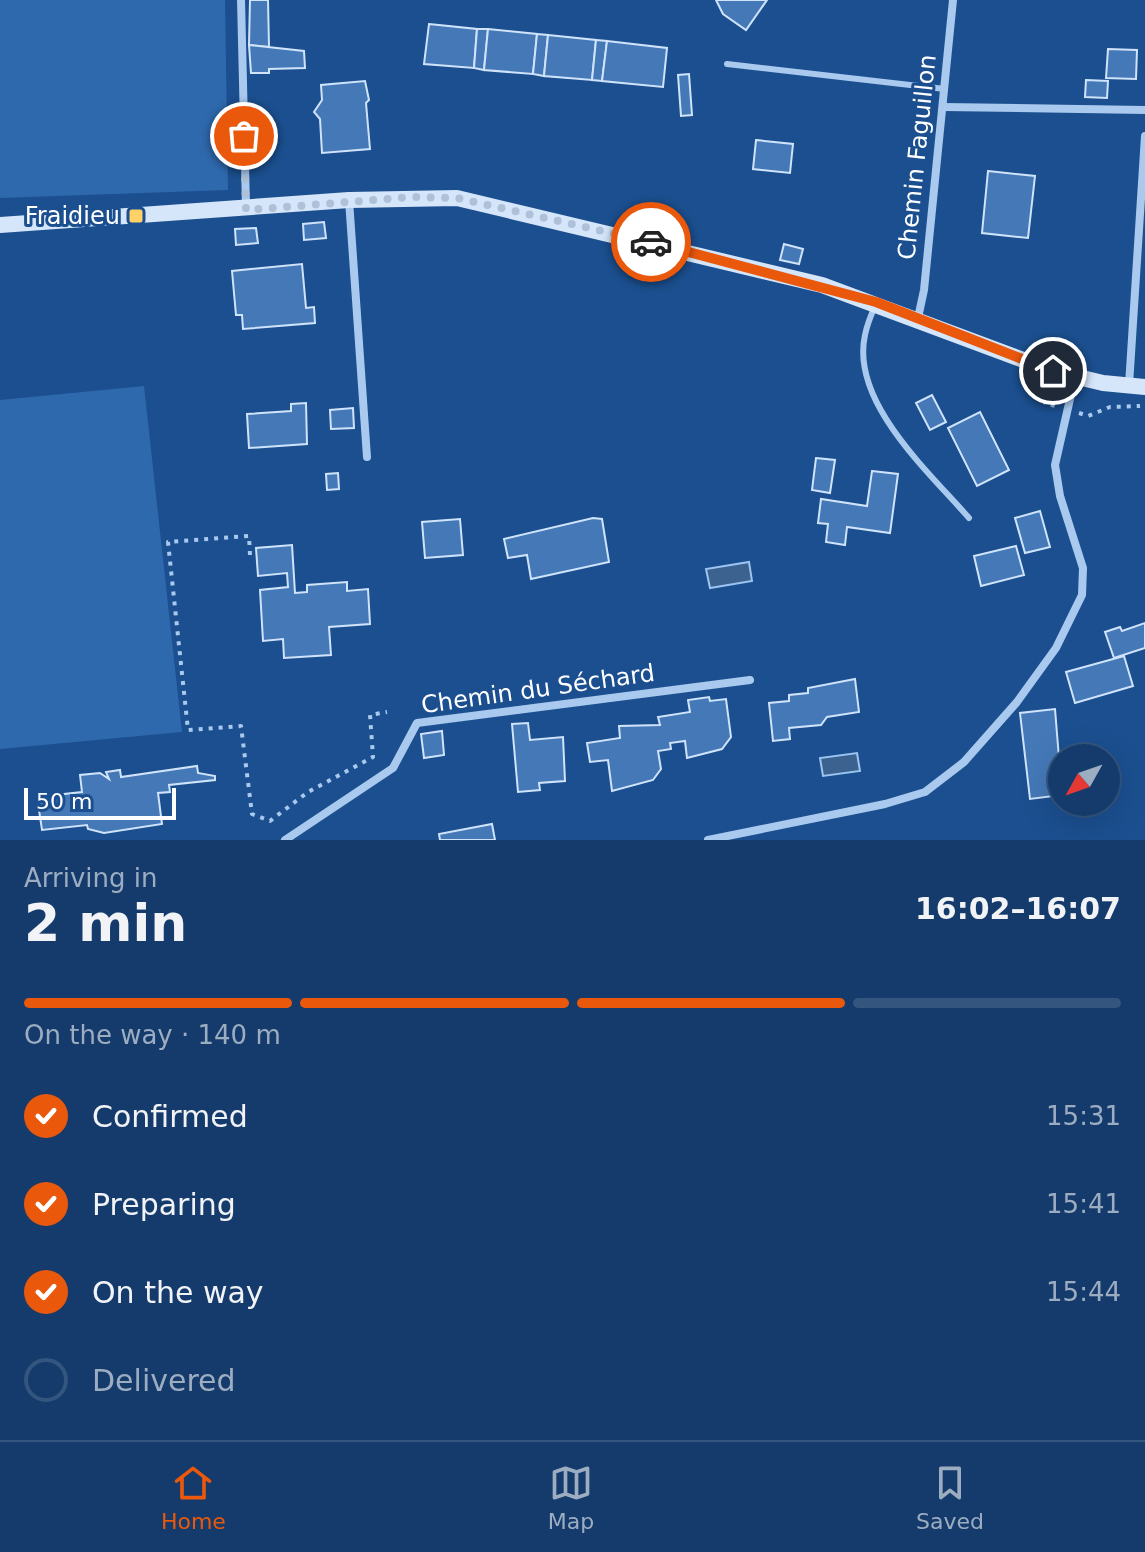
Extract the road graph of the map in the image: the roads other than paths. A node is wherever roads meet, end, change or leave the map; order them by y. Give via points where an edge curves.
1 (241, 0) edge
2 (953, 0) edge
3 (727, 64) dead end
4 (945, 89) junction
5 (943, 107) junction
6 (1145, 110) edge
7 (1145, 136) edge
8 (349, 200) junction
9 (246, 210) junction
10 (0, 225) edge
11 (1141, 227) edge
12 (876, 302) junction
13 (918, 318) junction
14 (1075, 377) junction
15 (1137, 386) edge
16 (367, 457) dead end
17 (969, 518) dead end
18 (750, 680) dead end
19 (285, 840) edge
20 (708, 840) edge

1 - 9 street
2 - 4 street, Chemin Faguillon
3 - 4 lane
4 - 5 street, Chemin Faguillon
5 - 6 street
5 - 13 street, Chemin Faguillon
7 - 11 street
8 - 9 street
8 - 12 street via 471,201
8 - 16 street
9 - 10 street
11 - 15 street
12 - 13 street
12 - 17 lane via 864,352 877,404 896,434
13 - 14 street
14 - 15 street
14 - 20 street via 1055,465 1083,568 1082,595 1056,648 1017,702 964,762 925,792
18 - 19 street, Chemin du Séchard via 417,723 393,768

